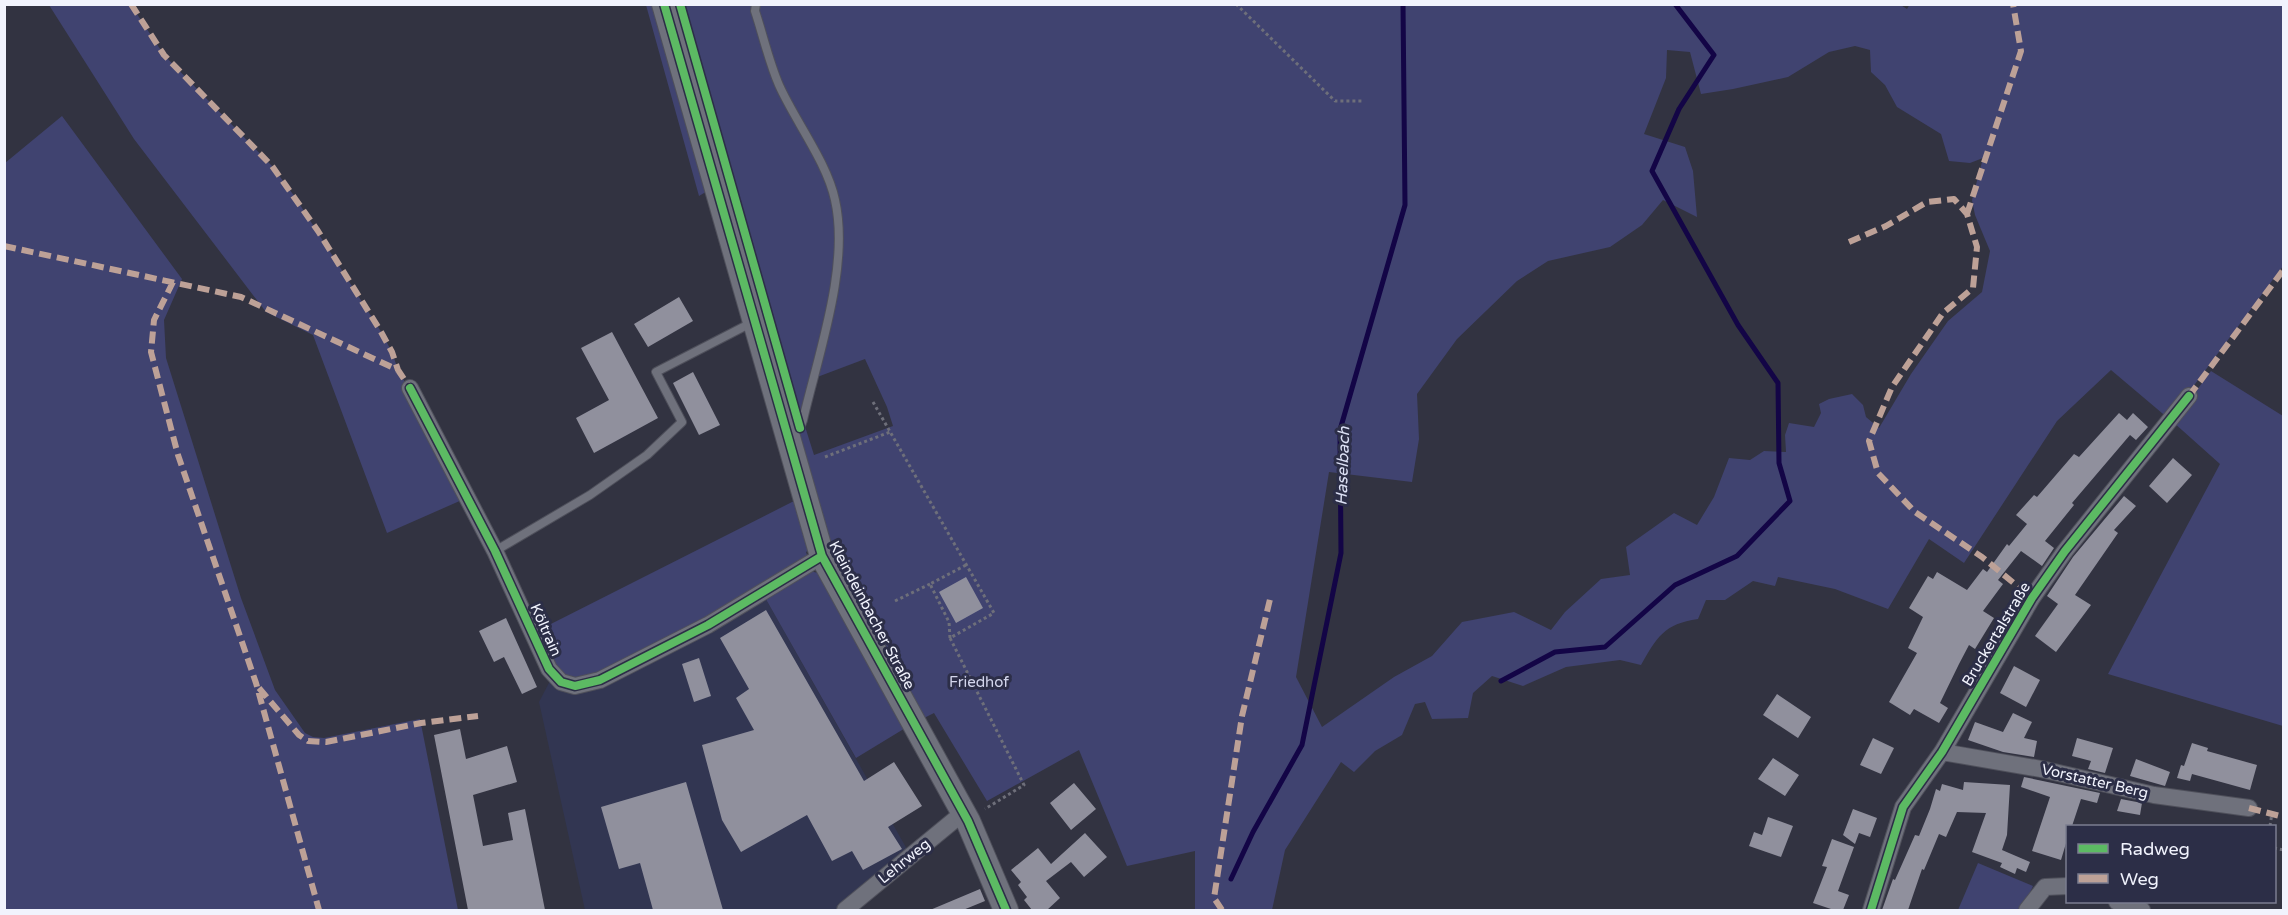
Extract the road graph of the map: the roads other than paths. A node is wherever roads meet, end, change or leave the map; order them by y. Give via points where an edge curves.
1 (664, 4) edge
2 (756, 4) edge
3 (754, 322) junction
4 (410, 388) dead end
5 (2189, 396) dead end
6 (786, 433) junction
7 (495, 551) junction
8 (822, 556) junction
9 (1942, 752) junction
10 (2249, 808) dead end
11 (966, 816) junction
12 (2066, 886) edge
13 (2119, 903) edge
14 (845, 910) edge
15 (1006, 910) edge
16 (1871, 910) edge
17 (2027, 910) edge
18 (2142, 910) edge

1 - 3 street, Kleindeinbacher Straße
2 - 6 lane via 778,84 835,199 839,241 832,301 803,420 800,428
3 - 6 street, Kleindeinbacher Straße
3 - 7 lane via 657,372 682,422 647,455 590,495
4 - 7 street, Költrain
5 - 9 street, Bruckertalstraße via 2032,598
6 - 8 street, Kleindeinbacher Straße
7 - 8 street, Költrain via 549,669 561,682 575,686 600,680 708,625
8 - 11 street, Kleindeinbacher Straße
9 - 10 street, Vorstatter Berg via 2041,769 2154,795
9 - 16 street, Bruckertalstraße via 1903,807
11 - 14 street, Lehrweg
11 - 15 street, Kleindeinbacher Straße
12 - 17 street via 2045,887
13 - 18 street

